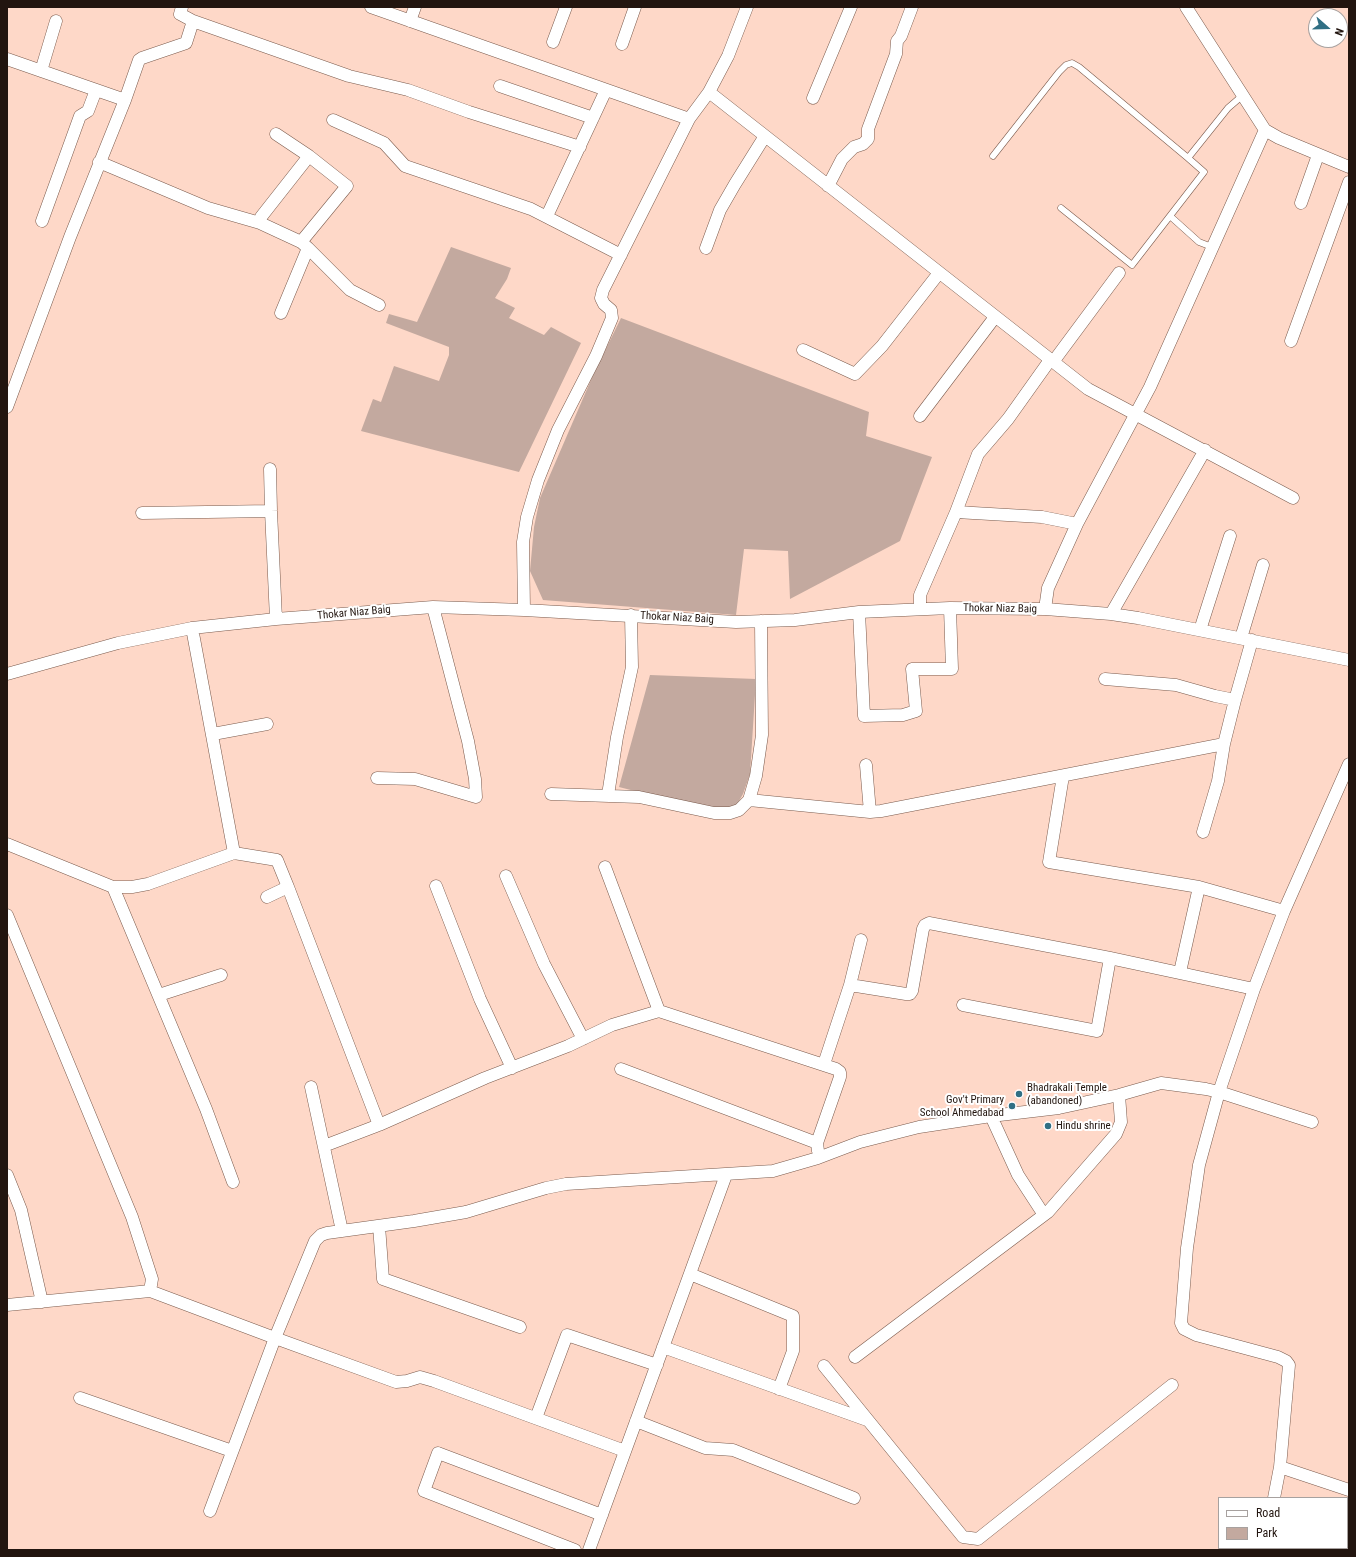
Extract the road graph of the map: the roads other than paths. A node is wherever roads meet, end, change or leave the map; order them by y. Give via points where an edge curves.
1 (182, 7) edge
2 (371, 7) edge
3 (415, 7) edge
4 (566, 7) edge
5 (635, 7) edge
6 (747, 7) edge
7 (851, 7) edge
8 (912, 7) edge
9 (1186, 7) edge
10 (56, 20) dead end
11 (193, 21) junction
12 (410, 21) junction
13 (553, 42) dead end
14 (622, 44) dead end
15 (7, 59) edge
16 (41, 71) junction
17 (500, 86) dead end
18 (96, 90) junction
19 (606, 90) junction
20 (709, 92) junction
21 (1242, 96) junction
22 (813, 98) dead end
23 (125, 100) junction
24 (593, 118) junction
25 (689, 119) junction
26 (333, 120) dead end
27 (1265, 130) junction
28 (276, 134) dead end
29 (765, 136) junction
30 (580, 147) junction
31 (1318, 155) junction
32 (309, 156) junction
33 (993, 156) dead end
34 (1188, 158) junction
35 (99, 162) junction
36 (1349, 167) edge
37 (1349, 182) edge
38 (828, 186) junction
39 (1301, 202) dead end
40 (1061, 208) dead end
41 (547, 216) junction
42 (1170, 216) junction
43 (42, 221) dead end
44 (260, 223) junction
45 (305, 245) junction
46 (1212, 247) junction
47 (706, 248) dead end
48 (621, 255) junction
49 (939, 273) junction
50 (1119, 273) dead end
51 (379, 305) dead end
52 (281, 313) dead end
53 (995, 317) junction
54 (1291, 341) dead end
55 (803, 350) dead end
56 (1052, 361) junction
57 (7, 407) edge
58 (1136, 414) junction
59 (920, 416) dead end
60 (1205, 450) junction
61 (270, 469) dead end
62 (1293, 498) dead end
63 (270, 512) junction
64 (956, 512) junction
65 (142, 513) dead end
66 (1077, 524) junction
67 (1230, 536) dead end
68 (1263, 564) dead end
69 (433, 607) junction
70 (950, 608) junction
71 (920, 609) junction
72 (1045, 609) junction
73 (524, 610) junction
74 (859, 612) junction
75 (1111, 614) junction
76 (631, 616) junction
77 (276, 619) junction
78 (761, 621) junction
79 (192, 628) junction
80 (1200, 630) junction
81 (1247, 639) junction
82 (1349, 660) edge
83 (7, 674) edge
84 (1105, 679) dead end
85 (1235, 700) junction
86 (267, 724) dead end
87 (213, 734) junction
88 (1224, 744) junction
89 (1349, 764) edge
90 (866, 765) dead end
91 (1063, 776) junction
92 (376, 778) dead end
93 (551, 794) dead end
94 (608, 795) junction
95 (749, 800) junction
96 (870, 812) junction
97 (1203, 832) dead end
98 (7, 844) edge
99 (234, 853) junction
100 (605, 867) dead end
101 (506, 876) dead end
102 (288, 886) junction
103 (436, 886) dead end
104 (113, 887) junction
105 (1199, 887) junction
106 (267, 896) dead end
107 (1284, 911) junction
108 (7, 915) edge
109 (861, 940) dead end
110 (1110, 958) junction
111 (1180, 972) junction
112 (221, 975) dead end
113 (850, 985) junction
114 (1254, 989) junction
115 (159, 995) junction
116 (963, 1005) dead end
117 (659, 1011) junction
118 (583, 1039) junction
119 (824, 1064) junction
120 (512, 1068) junction
121 (622, 1069) dead end
122 (311, 1088) dead end
123 (1219, 1092) junction
124 (1119, 1095) junction
125 (991, 1116) junction
126 (1312, 1122) dead end
127 (380, 1125) junction
128 (817, 1143) junction
129 (324, 1146) junction
130 (818, 1158) junction
131 (7, 1175) edge
132 (726, 1175) junction
133 (233, 1182) dead end
134 (1044, 1215) junction
135 (379, 1226) junction
136 (342, 1231) junction
137 (690, 1274) junction
138 (150, 1291) junction
139 (42, 1302) junction
140 (7, 1305) edge
141 (520, 1326) dead end
142 (275, 1338) junction
143 (663, 1347) junction
144 (855, 1357) dead end
145 (657, 1365) junction
146 (824, 1366) dead end
147 (1172, 1385) dead end
148 (779, 1389) junction
149 (80, 1398) dead end
150 (536, 1418) junction
151 (868, 1420) junction
152 (636, 1421) junction
153 (232, 1451) junction
154 (625, 1451) junction
155 (1280, 1467) junction
156 (1349, 1490) edge
157 (1274, 1497) edge
158 (854, 1498) dead end
159 (210, 1511) dead end
160 (602, 1515) junction
161 (575, 1550) edge
162 (589, 1550) edge

1 - 11 street via 180,14
2 - 12 street
3 - 12 street
4 - 13 street
5 - 14 street
6 - 20 street via 728,56
7 - 22 street
8 - 38 street via 897,41 896,54 868,129 868,139 854,147 842,159
9 - 21 street
10 - 16 street
11 - 23 street via 186,43 139,60
11 - 30 street via 349,76 408,90
12 - 19 street
15 - 16 street
16 - 18 street
17 - 24 street
18 - 23 street
18 - 43 street via 88,111 80,116
19 - 24 street
19 - 25 street
20 - 25 street
20 - 29 street
21 - 27 street
21 - 34 lane via 1228,108
23 - 35 street
24 - 30 street
25 - 48 street
26 - 41 street via 384,143 405,166
27 - 31 street
27 - 46 street
28 - 32 street
29 - 38 street
29 - 47 street via 720,210
30 - 41 street
31 - 36 street
31 - 39 street
32 - 44 street via 261,217
32 - 45 street via 346,186
33 - 34 lane via 1059,72 1072,63
34 - 42 lane via 1204,172
35 - 44 street via 208,208
35 - 57 street
37 - 54 street
38 - 49 street
40 - 42 lane via 1132,265
41 - 48 street
42 - 46 lane via 1199,242
44 - 45 street
45 - 51 street via 350,290
45 - 52 street
46 - 58 street
48 - 73 street via 601,294 604,304 611,310 612,318 596,356 558,430 538,480 527,517 523,542
49 - 53 street
49 - 55 street via 882,346 855,374
50 - 56 street
53 - 56 street
53 - 59 street
56 - 58 street via 1088,390
56 - 64 street via 978,454
58 - 60 street
58 - 66 street
60 - 62 street
60 - 75 street
61 - 63 street
63 - 65 street
63 - 77 street
64 - 66 street via 1042,517
64 - 71 street via 920,595
66 - 72 street via 1048,588
67 - 80 street
68 - 81 street
69 - 73 street, Thokar Niaz Baig
69 - 77 street, Thokar Niaz Baig
69 - 92 street via 468,741 476,797 414,779
70 - 71 street, Thokar Niaz Baig
70 - 72 street, Thokar Niaz Baig
70 - 74 street via 952,669 912,669 916,711 903,715 864,716
71 - 74 street, Thokar Niaz Baig
72 - 75 street, Thokar Niaz Baig
73 - 76 street, Thokar Niaz Baig
74 - 78 street, Thokar Niaz Baig via 795,620
75 - 80 street, Thokar Niaz Baig
76 - 78 street, Thokar Niaz Baig
76 - 94 street via 632,667
77 - 79 street, Thokar Niaz Baig
78 - 95 street via 762,735 756,776
79 - 83 street, Thokar Niaz Baig via 118,643
79 - 87 street
80 - 81 street, Thokar Niaz Baig
81 - 82 street, Thokar Niaz Baig
81 - 85 street
84 - 85 street via 1176,685
85 - 88 street
86 - 87 street
87 - 99 street
88 - 91 street
88 - 97 street via 1218,781
89 - 107 street
90 - 96 street
91 - 96 street
91 - 105 street via 1049,862
93 - 94 street
94 - 95 street via 639,797 714,814 739,810
95 - 96 street
98 - 104 street
99 - 102 street via 277,860
99 - 104 street via 148,884
100 - 117 street
101 - 118 street via 544,964
102 - 106 street
102 - 127 street
103 - 120 street via 480,999
104 - 115 street
105 - 107 street
105 - 111 street
107 - 114 street
108 - 138 street via 132,1217 152,1279
109 - 113 street
110 - 111 street
110 - 113 street via 929,923 923,929 910,994
110 - 116 street via 1097,1031
111 - 114 street
112 - 115 street
113 - 119 street
114 - 123 street
115 - 133 street
117 - 118 street via 612,1025
117 - 119 street
118 - 120 street
119 - 128 street via 840,1072 840,1078
120 - 127 street
121 - 128 street
122 - 129 street
123 - 124 street via 1161,1083
123 - 126 street
123 - 155 street via 1198,1164 1187,1248 1181,1323 1184,1329 1196,1335 1286,1360 1289,1365
124 - 125 street via 1058,1108
124 - 134 street via 1121,1122 1116,1134
125 - 130 street via 919,1127 860,1142
125 - 134 street via 1018,1175
127 - 129 street
128 - 130 street
129 - 136 street
130 - 132 street via 773,1171
131 - 139 street via 21,1210
132 - 135 street via 566,1184 466,1212
132 - 137 street
134 - 144 street
135 - 136 street
135 - 141 street via 383,1279
136 - 142 street via 320,1235
137 - 143 street
137 - 148 street via 793,1316 793,1351
138 - 139 street
138 - 142 street
139 - 140 street
142 - 150 street via 396,1382 420,1377
142 - 153 street
143 - 145 street
143 - 148 street
145 - 150 street via 567,1335
145 - 152 street
146 - 151 street
147 - 151 street via 978,1539 964,1537
148 - 151 street
149 - 153 street
150 - 154 street
152 - 154 street
152 - 158 street via 705,1448 733,1450
153 - 159 street
154 - 160 street
155 - 156 street
155 - 157 street
160 - 161 street via 438,1453 424,1491
160 - 162 street

